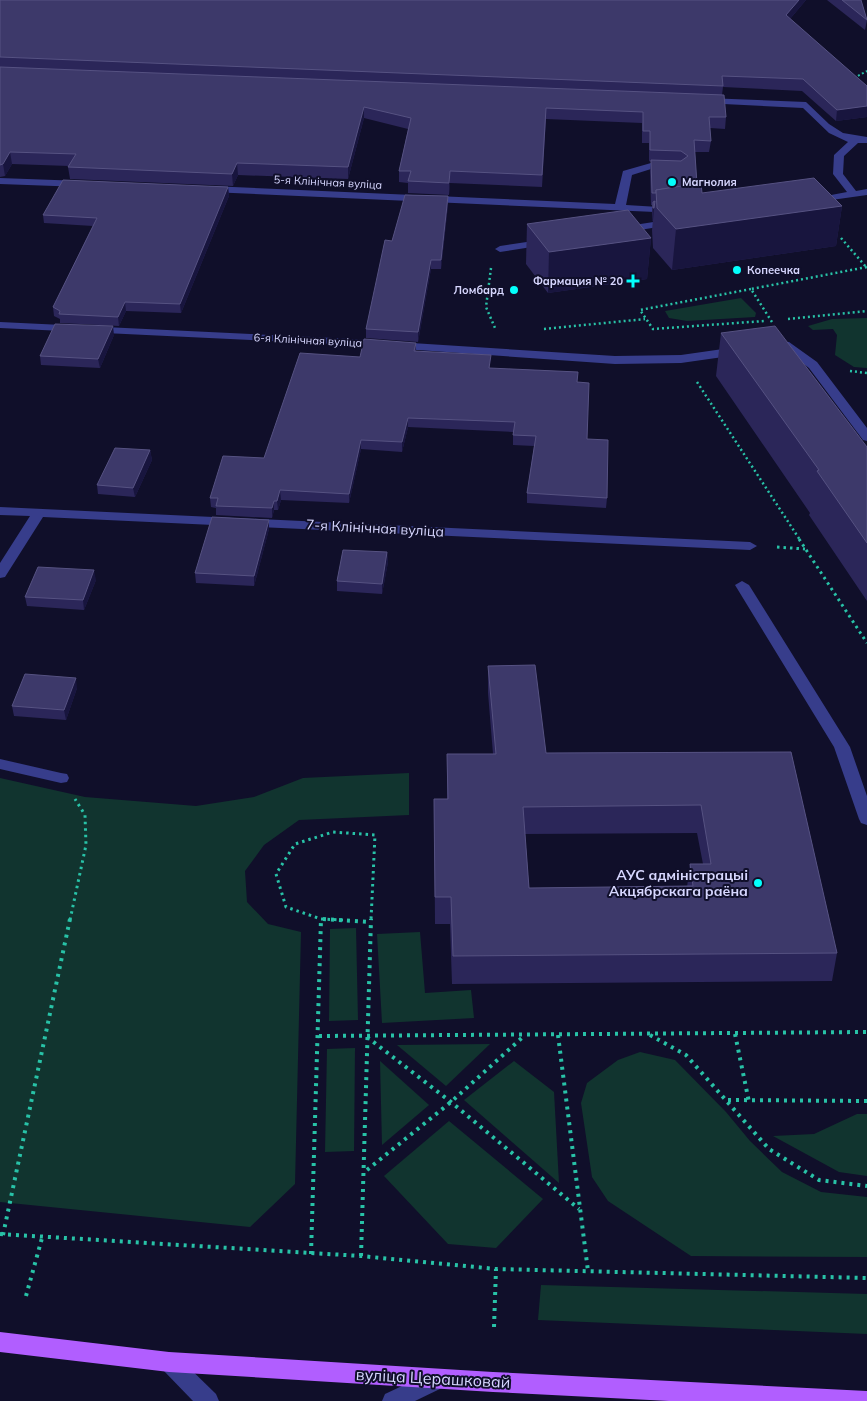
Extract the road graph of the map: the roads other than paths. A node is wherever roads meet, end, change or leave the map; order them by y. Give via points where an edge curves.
1 (700, 101) edge
2 (867, 140) edge
3 (854, 141) junction
4 (680, 168) edge
5 (0, 181) edge
6 (95, 185) edge
7 (202, 189) edge
8 (867, 192) edge
9 (853, 194) junction
10 (805, 202) edge
11 (620, 207) junction
12 (655, 209) edge
13 (685, 220) edge
14 (607, 232) edge
15 (559, 240) edge
16 (500, 249) road end
17 (0, 325) edge
18 (867, 436) edge
19 (0, 511) edge
20 (39, 513) junction
21 (750, 546) dead end
22 (0, 574) edge
23 (742, 585) dead end
24 (0, 764) edge
25 (61, 778) road end
26 (867, 819) edge
27 (0, 1342) edge
28 (169, 1362) junction
29 (439, 1379) junction
30 (208, 1401) edge
31 (393, 1401) edge
32 (867, 1401) edge

1 - 3 street via 806,105 826,129
2 - 3 street
3 - 9 street via 839,155 838,174
4 - 11 street via 651,166 627,173
5 - 6 street
7 - 11 street, 5-я Клінічная вуліца
8 - 9 street
9 - 10 street
11 - 12 street, 5-я Клінічная вуліца
13 - 14 street
15 - 16 street
17 - 18 street, 6-я Клінічная вуліца via 343,342 615,360 681,359 785,344 813,365
19 - 20 street, 7-я Клінічная вуліца
20 - 21 street, 7-я Клінічная вуліца
20 - 22 street
23 - 26 street via 842,747
24 - 25 street
27 - 28 main road, вуліца Церашковай
28 - 29 main road, вуліца Церашковай
28 - 30 street
29 - 31 street
29 - 32 main road, вуліца Церашковай

